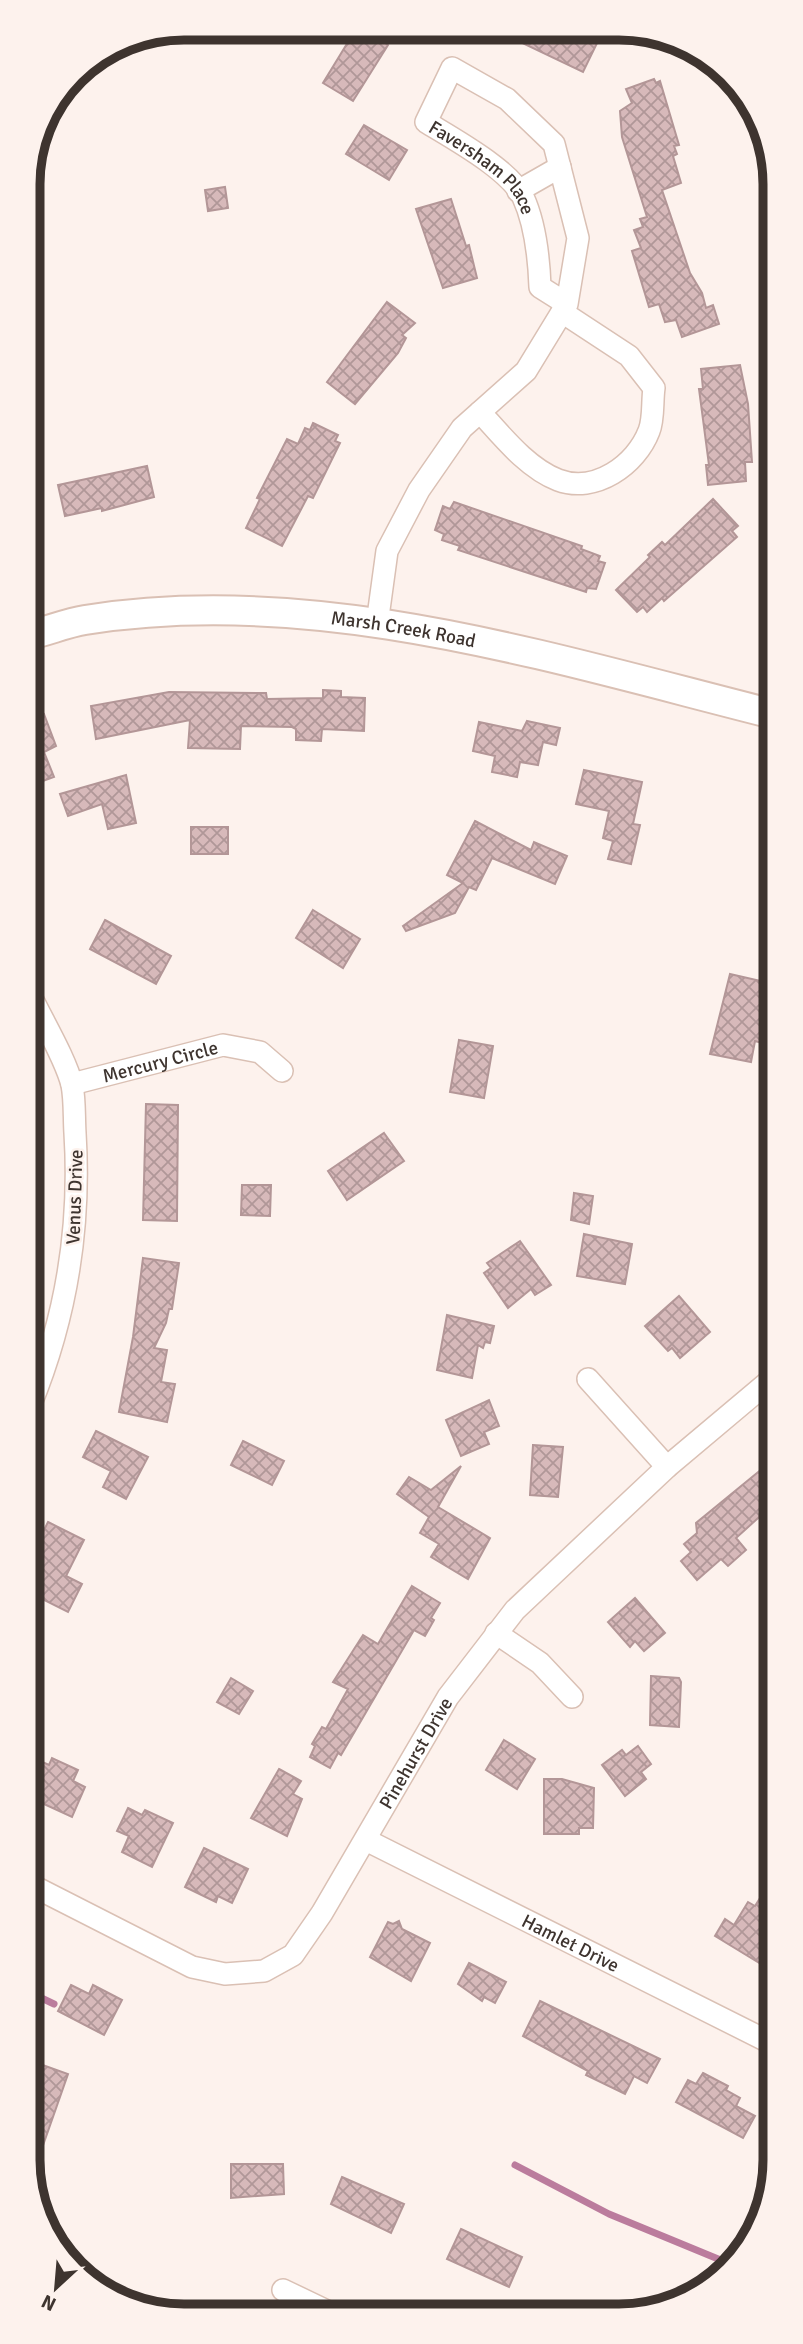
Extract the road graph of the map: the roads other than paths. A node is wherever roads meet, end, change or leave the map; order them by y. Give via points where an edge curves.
1 (560, 167) junction
2 (518, 191) junction
3 (565, 308) junction
4 (480, 412) junction
5 (377, 624) junction
6 (41, 632) edge
7 (763, 711) edge
8 (41, 1017) edge
9 (282, 1071) dead end
10 (72, 1084) junction
11 (588, 1379) dead end
12 (40, 1381) edge
13 (762, 1387) edge
14 (667, 1467) junction
15 (496, 1633) junction
16 (572, 1697) dead end
17 (366, 1840) junction
18 (40, 1890) edge
19 (762, 2039) edge
20 (283, 2290) dead end
21 (312, 2304) edge

1 - 2 street
1 - 2 street, Faversham Place via 554,145 508,99 452,68 426,122 485,158
1 - 3 street, Faversham Place via 578,238
2 - 3 street, Faversham Place via 538,258 540,287
3 - 4 street, Faversham Place via 526,371
3 - 4 street via 629,356 654,387 649,430 628,464 593,484 558,480 519,454
4 - 5 street, Faversham Place via 462,428 419,490 387,551
5 - 6 street, Marsh Creek Road via 272,612 166,611 82,621
5 - 7 street, Marsh Creek Road via 564,660
8 - 10 street, Venus Drive
9 - 10 street, Mercury Circle via 260,1052 223,1045
10 - 12 street, Venus Drive via 78,1170 76,1230 64,1301
11 - 14 street
13 - 14 street, Pinehurst Drive
14 - 15 street, Pinehurst Drive
15 - 16 street via 540,1663
15 - 17 street, Pinehurst Drive via 448,1697
17 - 18 street, Pinehurst Drive via 293,1955 264,1972 225,1974 192,1967
17 - 19 street, Hamlet Drive
20 - 21 street

